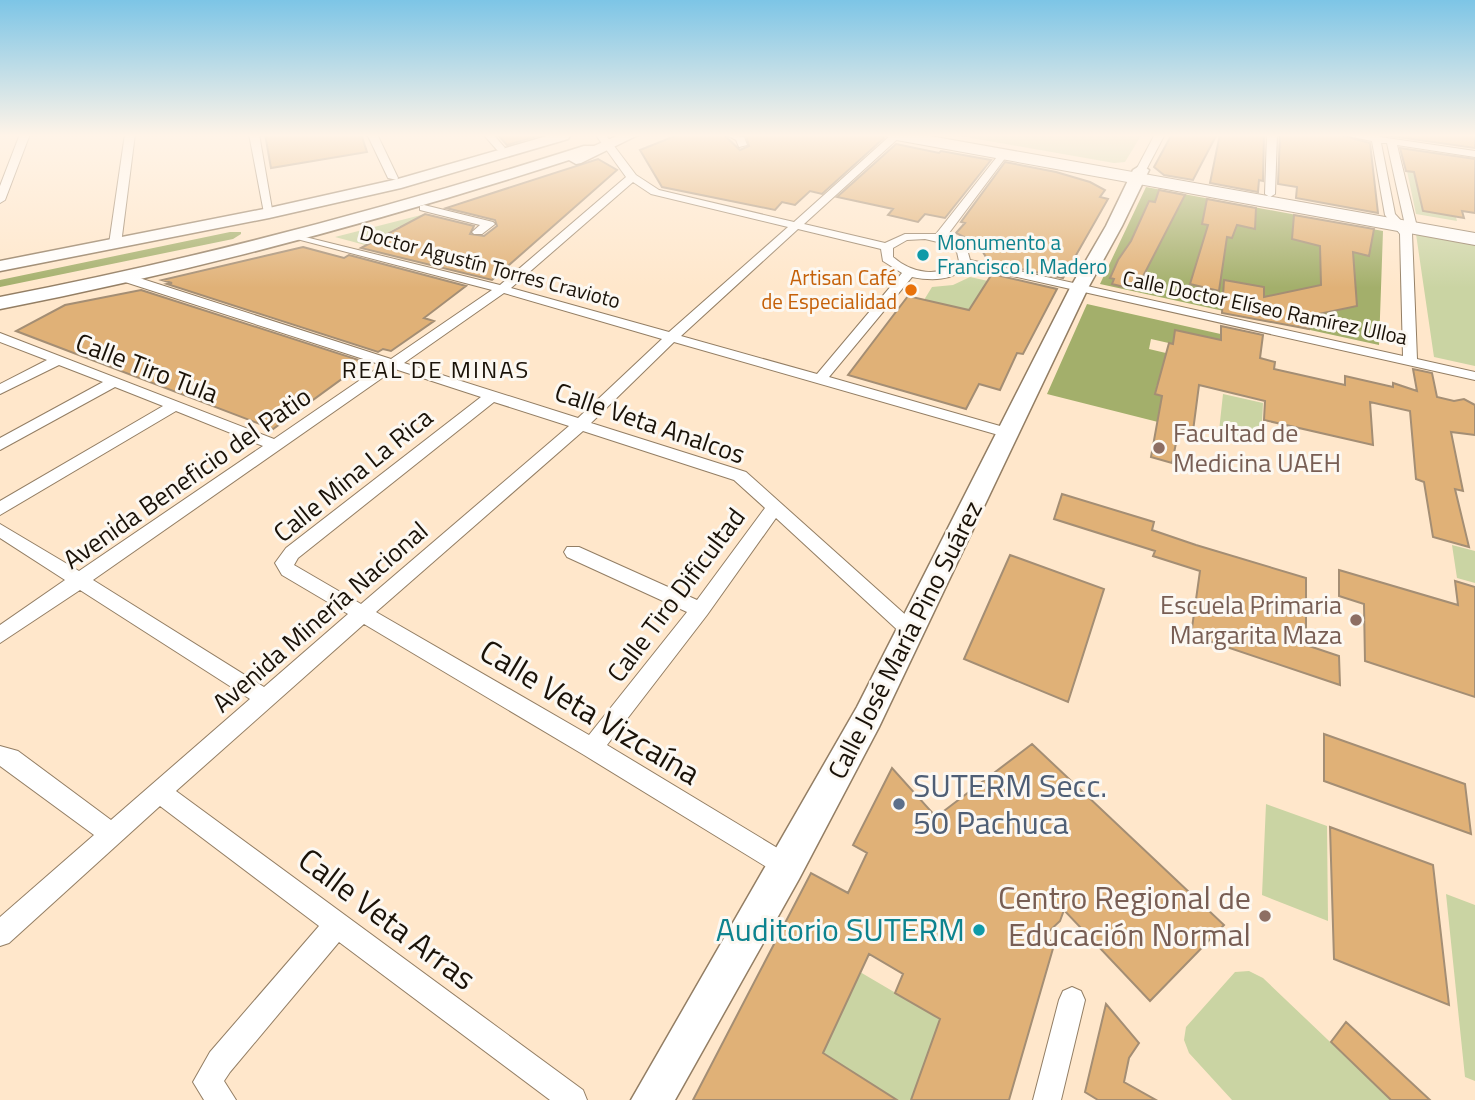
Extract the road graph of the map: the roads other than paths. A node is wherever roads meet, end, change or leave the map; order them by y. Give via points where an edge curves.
1 (123, 185) edge
2 (270, 185) edge
3 (367, 185) edge
4 (391, 185) edge
5 (468, 185) edge
6 (497, 185) edge
7 (622, 185) edge
8 (645, 185) edge
9 (840, 185) edge
10 (980, 185) edge
11 (1133, 185) edge
12 (1199, 185) edge
13 (1213, 185) edge
14 (1270, 185) edge
15 (1391, 185) edge
16 (1397, 185) edge
17 (1270, 194) junction
18 (424, 208) junction
19 (278, 211) junction
20 (1403, 224) junction
21 (795, 226) junction
22 (1475, 231) edge
23 (478, 232) dead end
24 (306, 234) junction
25 (939, 238) junction
26 (1475, 239) edge
27 (115, 244) junction
28 (887, 247) junction
29 (965, 262) junction
30 (0, 266) edge
31 (910, 272) junction
32 (125, 278) junction
33 (1079, 288) junction
34 (502, 289) junction
35 (0, 303) edge
36 (672, 337) junction
37 (2, 340) edge
38 (59, 360) junction
39 (1410, 362) junction
40 (396, 363) junction
41 (1475, 376) edge
42 (821, 378) junction
43 (116, 381) junction
44 (0, 390) edge
45 (493, 395) junction
46 (175, 405) junction
47 (582, 423) junction
48 (1010, 433) junction
49 (0, 445) edge
50 (276, 445) junction
51 (775, 507) junction
52 (0, 509) edge
53 (0, 530) edge
54 (573, 552) dead end
55 (80, 582) junction
56 (700, 610) junction
57 (361, 614) junction
58 (911, 631) junction
59 (0, 635) edge
60 (265, 698) junction
61 (592, 748) junction
62 (0, 756) edge
63 (160, 793) junction
64 (113, 835) junction
65 (786, 866) junction
66 (338, 924) junction
67 (0, 934) edge
68 (1072, 1000) dead end
69 (222, 1100) edge
70 (573, 1100) edge
71 (652, 1100) edge
72 (1047, 1100) edge

1 - 27 street
2 - 19 street
3 - 19 main road
4 - 19 main road
5 - 24 main road
6 - 18 main road
7 - 34 street, Avenida Beneficio del Patio
8 - 21 street via 655,192
9 - 21 street, Avenida Minería Nacional
10 - 25 street
11 - 33 main road, Calle José María Pino Suárez
12 - 20 main road
13 - 17 main road
14 - 17 street
15 - 20 street
16 - 20 street
17 - 20 main road
18 - 23 street via 489,224
18 - 24 main road
19 - 27 main road
20 - 22 main road
20 - 26 main road
20 - 39 street
21 - 28 street
21 - 36 street, Avenida Minería Nacional
24 - 32 main road
24 - 34 street, Doctor Agustín Torres Cravioto
25 - 28 street via 907,237
25 - 29 street via 963,251
27 - 30 main road
28 - 31 street via 887,258
29 - 31 street via 945,274
29 - 33 street, Calle Doctor Elíseo Ramírez Ulloa
31 - 42 street
32 - 35 main road
32 - 40 street, Calle Veta Analcos
33 - 39 street, Calle Doctor Elíseo Ramírez Ulloa
33 - 48 main road, Calle José María Pino Suárez
34 - 36 street, Doctor Agustín Torres Cravioto
34 - 40 street, Avenida Beneficio del Patio
36 - 42 street, Doctor Agustín Torres Cravioto
36 - 47 street, Avenida Minería Nacional
37 - 38 street, Calle Tiro Tula
38 - 43 street, Calle Tiro Tula
38 - 44 street
39 - 41 street, Calle Doctor Elíseo Ramírez Ulloa
40 - 45 street, Calle Veta Analcos
40 - 50 street, Avenida Beneficio del Patio
42 - 48 street, Doctor Agustín Torres Cravioto
43 - 46 street, Calle Tiro Tula
43 - 49 street
45 - 47 street, Calle Veta Analcos
45 - 57 street, Calle Mina La Rica via 284,563 288,570
46 - 50 street, Calle Tiro Tula
46 - 52 street
47 - 51 street, Calle Veta Analcos via 740,476
47 - 57 street, Avenida Minería Nacional
48 - 58 main road, Calle José María Pino Suárez
50 - 55 street, Avenida Beneficio del Patio
51 - 56 street, Calle Tiro Dificultad
51 - 58 street, Calle Veta Analcos
53 - 55 street
54 - 56 street
55 - 59 street, Avenida Beneficio del Patio
55 - 60 street
56 - 61 street, Calle Tiro Dificultad
57 - 60 street, Avenida Minería Nacional
57 - 61 street, Calle Veta Vizcaína
58 - 65 main road, Calle José María Pino Suárez
60 - 63 street, Avenida Minería Nacional
61 - 65 street, Calle Veta Vizcaína
62 - 64 street via 10,758
63 - 64 street, Avenida Minería Nacional
63 - 66 street, Calle Veta Arras
64 - 67 street, Avenida Minería Nacional
65 - 71 main road, Calle José María Pino Suárez
66 - 69 street via 220,1062 207,1082
66 - 70 street, Calle Veta Arras
68 - 72 street

